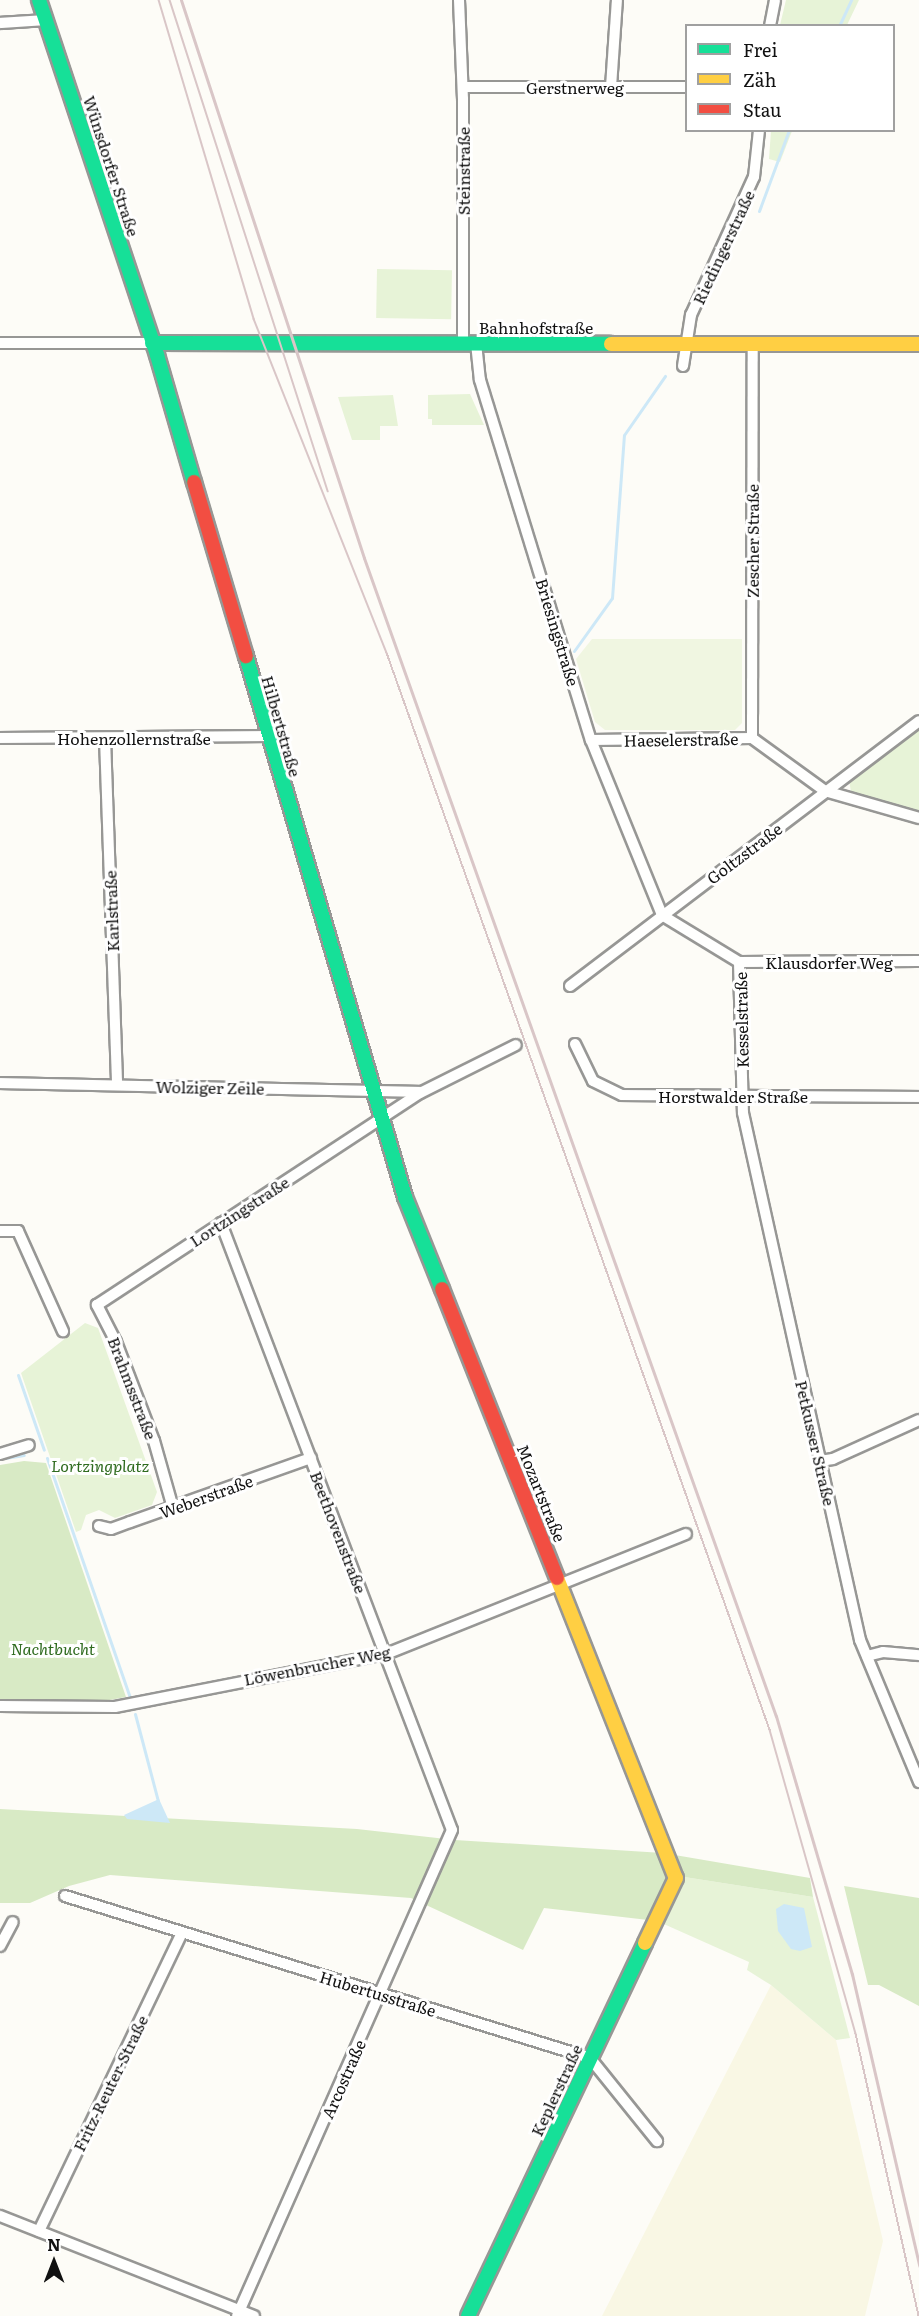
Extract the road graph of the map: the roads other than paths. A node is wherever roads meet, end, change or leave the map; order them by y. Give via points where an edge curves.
1 (39, 0) edge
2 (459, 0) edge
3 (617, 0) edge
4 (775, 0) edge
5 (45, 20) junction
6 (0, 23) edge
7 (770, 24) edge
8 (463, 87) junction
9 (611, 87) junction
10 (685, 87) edge
11 (759, 132) edge
12 (0, 343) edge
13 (152, 343) junction
14 (469, 343) junction
15 (686, 344) junction
16 (753, 344) junction
17 (919, 344) edge
18 (683, 366) dead end
19 (919, 721) edge
20 (268, 736) junction
21 (0, 738) edge
22 (105, 738) junction
23 (752, 738) junction
24 (591, 740) junction
25 (825, 791) junction
26 (919, 818) edge
27 (662, 915) junction
28 (919, 961) edge
29 (740, 962) junction
30 (570, 986) dead end
31 (574, 1044) dead end
32 (516, 1045) dead end
33 (0, 1083) edge
34 (117, 1084) junction
35 (371, 1090) junction
36 (420, 1092) junction
37 (741, 1096) junction
38 (919, 1097) edge
39 (381, 1119) junction
40 (221, 1223) junction
41 (0, 1231) edge
42 (97, 1305) joint
43 (63, 1331) dead end
44 (919, 1420) edge
45 (29, 1445) dead end
46 (0, 1454) edge
47 (311, 1458) junction
48 (820, 1461) junction
49 (173, 1508) junction
50 (99, 1526) dead end
51 (686, 1534) dead end
52 (560, 1584) junction
53 (386, 1654) junction
54 (919, 1655) edge
55 (867, 1656) junction
56 (0, 1706) edge
57 (919, 1782) edge
58 (448, 1841) joint
59 (676, 1878) joint
60 (64, 1896) dead end
61 (13, 1922) dead end
62 (181, 1934) junction
63 (0, 1946) edge
64 (381, 1994) junction
65 (590, 2058) junction
66 (657, 2141) dead end
67 (0, 2216) edge
68 (39, 2231) junction
69 (238, 2313) edge
70 (254, 2316) edge
71 (468, 2316) edge

1 - 5 street, Wünsdorfer Straße
2 - 8 street, Steinstraße
3 - 9 street
4 - 7 street
5 - 6 street
5 - 13 street, Wünsdorfer Straße
8 - 9 street, Gerstnerweg
8 - 14 street, Steinstraße
9 - 10 street, Gerstnerweg
11 - 15 street, Riedingerstraße via 749,192 691,315
12 - 13 street
13 - 14 street, Bahnhofstraße
13 - 20 street, Hilbertstraße
14 - 15 street, Bahnhofstraße
14 - 24 street, Briesingstraße
15 - 16 street, Bahnhofstraße
15 - 18 street, Riedingerstraße
16 - 17 street, Bahnhofstraße
16 - 23 street, Zescher Straße
19 - 25 street, Goltzstraße
20 - 22 street, Hohenzollernstraße
20 - 35 street, Hilbertstraße
21 - 22 street, Hohenzollernstraße
22 - 34 street, Karlstraße
23 - 24 street, Haeselerstraße
23 - 25 street, Haeselerstraße
24 - 27 street, Briesingstraße
25 - 26 street, Haeselerstraße
25 - 27 street, Goltzstraße
27 - 29 street, Kesselstraße
27 - 30 street, Goltzstraße
28 - 29 street, Klausdorfer Weg
29 - 37 street, Kesselstraße
31 - 37 street, Horstwalder Straße via 593,1081 615,1094
32 - 36 street, Wolziger Zeile
33 - 34 street, Wolziger Zeile
34 - 35 street, Wolziger Zeile
35 - 36 street, Wolziger Zeile
35 - 39 street, Hilbertstraße
36 - 39 street, Wolziger Zeile
37 - 38 street, Horstwalder Straße
37 - 48 street, Petkusser Straße
39 - 40 street, Lortzingstraße
39 - 52 street, Mozartstraße via 405,1197
40 - 42 street, Lortzingstraße
40 - 47 street, Beethovenstraße
41 - 43 street via 18,1231
42 - 49 street, Brahmsstraße via 116,1342 154,1441
44 - 48 street via 833,1459
45 - 46 street
47 - 49 street, Weberstraße
47 - 53 street, Beethovenstraße
48 - 55 street, Petkusser Straße
49 - 50 street, Weberstraße via 111,1529
51 - 52 street, Löwenbrucher Weg
52 - 53 street, Löwenbrucher Weg
52 - 59 street, Mozartstraße
53 - 56 street, Löwenbrucher Weg via 115,1707
53 - 58 street, Beethovenstraße via 451,1826
54 - 55 street via 883,1652
55 - 57 street, Petkusser Straße
58 - 64 street, Arcostraße
59 - 65 street, Keplerstraße
60 - 62 street, Hubertusstraße
61 - 63 street
62 - 64 street, Hubertusstraße
62 - 68 street, Fritz-Reuter-Straße
64 - 65 street, Hubertusstraße
64 - 69 street, Arcostraße
65 - 66 street
65 - 71 street, Keplerstraße
67 - 68 street
68 - 69 street
69 - 70 street

